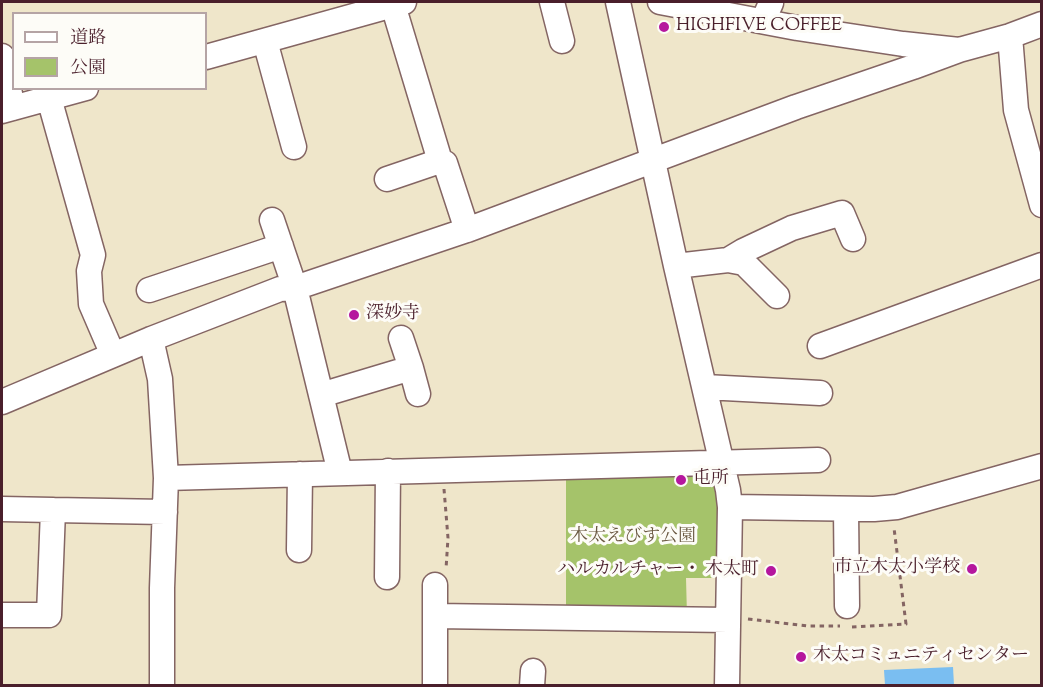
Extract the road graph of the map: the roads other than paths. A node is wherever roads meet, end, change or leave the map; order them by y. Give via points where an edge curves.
1 (552, 2) edge
2 (618, 2) edge
3 (662, 2) edge
4 (398, 3) edge
5 (770, 7) edge
6 (356, 8) edge
7 (1041, 24) edge
8 (1010, 36) junction
9 (264, 41) junction
10 (562, 41) dead end
11 (959, 50) junction
12 (2, 56) edge
13 (207, 57) edge
14 (79, 90) edge
15 (49, 98) junction
16 (7, 109) edge
17 (294, 147) dead end
18 (653, 160) junction
19 (440, 161) junction
20 (387, 179) dead end
21 (1041, 205) edge
22 (272, 220) dead end
23 (467, 230) junction
24 (853, 239) dead end
25 (281, 246) junction
26 (728, 260) junction
27 (1041, 265) edge
28 (676, 266) junction
29 (295, 288) junction
30 (149, 290) dead end
31 (777, 296) dead end
32 (402, 338) dead end
33 (151, 339) junction
34 (820, 346) dead end
35 (112, 356) junction
36 (411, 368) junction
37 (705, 387) junction
38 (820, 393) dead end
39 (418, 394) dead end
40 (321, 395) junction
41 (2, 402) edge
42 (818, 460) dead end
43 (722, 464) junction
44 (1041, 466) edge
45 (388, 471) junction
46 (340, 473) junction
47 (300, 474) junction
48 (166, 478) junction
49 (730, 507) junction
50 (846, 508) junction
51 (2, 509) edge
52 (52, 510) junction
53 (165, 512) junction
54 (299, 550) dead end
55 (387, 577) dead end
56 (435, 585) road end
57 (847, 606) dead end
58 (2, 615) edge
59 (435, 616) junction
60 (728, 618) junction
61 (162, 686) edge
62 (435, 686) edge
63 (727, 686) edge

1 - 10 street
2 - 18 street
3 - 5 street
4 - 6 street
4 - 19 street
5 - 11 street via 903,44
6 - 9 street
7 - 8 street
8 - 11 street
8 - 21 street via 1016,110
9 - 13 street
9 - 17 street
11 - 18 street
12 - 16 street
14 - 15 street
15 - 16 street
15 - 35 street via 93,255 89,271 92,304
18 - 23 street
18 - 28 street
19 - 20 street
19 - 23 street via 445,164
22 - 25 street
23 - 29 street
24 - 26 street via 842,213 792,228
25 - 29 street
25 - 30 street
26 - 28 street
26 - 31 street via 744,263
27 - 34 street
28 - 37 street
29 - 33 street via 280,289
29 - 40 street
32 - 36 street
33 - 35 street
33 - 48 street via 160,379
35 - 41 street
36 - 39 street
36 - 40 street
37 - 38 street
37 - 43 street
40 - 46 street
42 - 43 street
43 - 45 street
43 - 49 street
44 - 50 street via 891,507
45 - 46 street
45 - 55 street
46 - 47 street
47 - 48 street
47 - 54 street
48 - 53 street
49 - 50 street
49 - 60 street
50 - 57 street
51 - 52 street
52 - 53 street
52 - 58 street via 49,615
53 - 61 street
56 - 59 street
59 - 60 street
59 - 62 street
60 - 63 street

